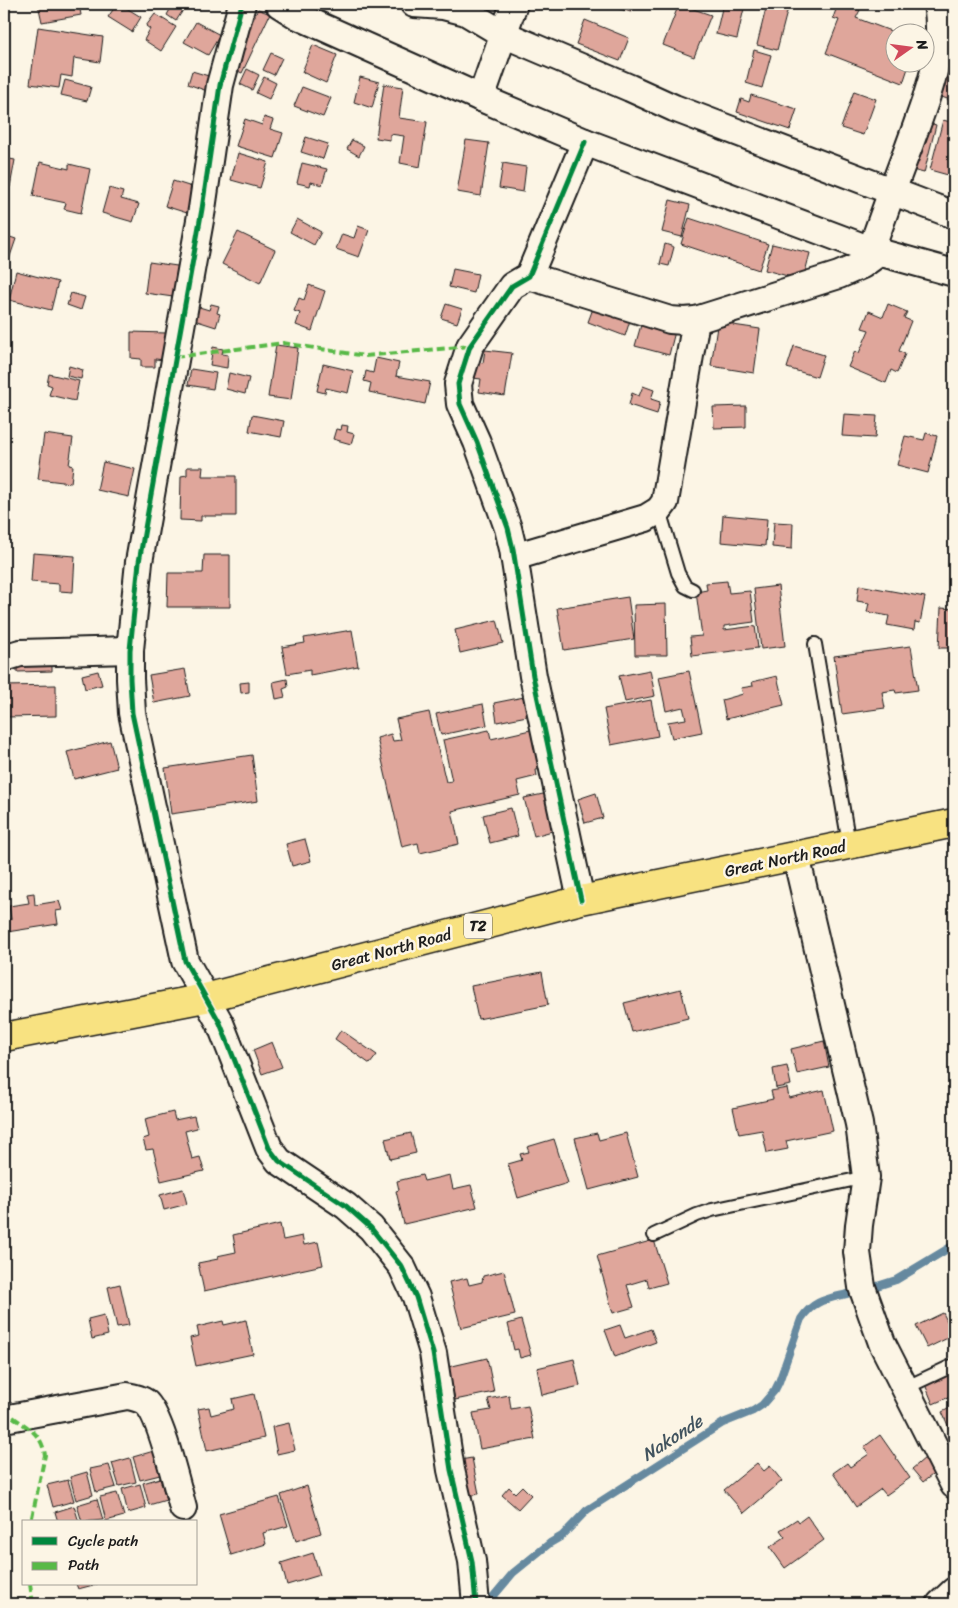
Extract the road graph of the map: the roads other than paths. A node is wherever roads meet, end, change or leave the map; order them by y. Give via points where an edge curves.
1 (242, 4) edge
2 (414, 4) edge
3 (514, 4) edge
4 (937, 4) edge
5 (293, 8) edge
6 (503, 34) junction
7 (947, 39) edge
8 (481, 98) junction
9 (585, 142) junction
10 (892, 192) junction
11 (954, 215) edge
12 (875, 251) junction
13 (954, 272) edge
14 (529, 276) junction
15 (696, 320) junction
16 (660, 510) junction
17 (514, 557) junction
18 (692, 590) dead end
19 (815, 644) dead end
20 (130, 650) junction
21 (4, 658) edge
22 (954, 823) edge
23 (849, 844) junction
24 (796, 856) junction
25 (580, 900) junction
26 (205, 998) junction
27 (4, 1038) edge
28 (866, 1178) junction
29 (654, 1235) dead end
30 (954, 1365) edge
31 (904, 1388) junction
32 (4, 1418) edge
33 (954, 1485) edge
34 (183, 1508) dead end
35 (954, 1591) edge
36 (476, 1604) edge
37 (940, 1604) edge

1 - 20 street via 220,85 202,209 139,562
2 - 6 street via 466,12
3 - 6 street
4 - 7 street
5 - 8 street
6 - 8 street
6 - 10 street via 674,108
7 - 10 street
8 - 9 street
9 - 12 street
9 - 14 street
10 - 11 street
10 - 12 street
12 - 13 street
12 - 15 street via 862,265 839,275
14 - 15 street via 670,320
14 - 17 street via 512,286 470,346 458,384 460,404 505,520
15 - 16 street via 665,502
16 - 17 street via 646,518
16 - 18 lane via 678,573 685,586
17 - 25 street via 533,676
19 - 23 lane
20 - 21 street via 20,654
20 - 26 street via 132,714 185,961
22 - 23 highway, Great North Road / T2
23 - 24 highway, Great North Road / T2
24 - 25 highway, Great North Road / T2
24 - 28 street via 858,1124
25 - 26 highway, Great North Road / T2
26 - 27 highway, Great North Road / T2
26 - 36 street via 220,1023 278,1161 346,1206 371,1228 402,1267 416,1297 433,1353 452,1477 472,1561
28 - 29 lane via 712,1210
28 - 31 street via 857,1252 862,1287 882,1343
30 - 31 lane
31 - 33 street
32 - 34 street via 126,1396 146,1403 156,1418
35 - 37 street

